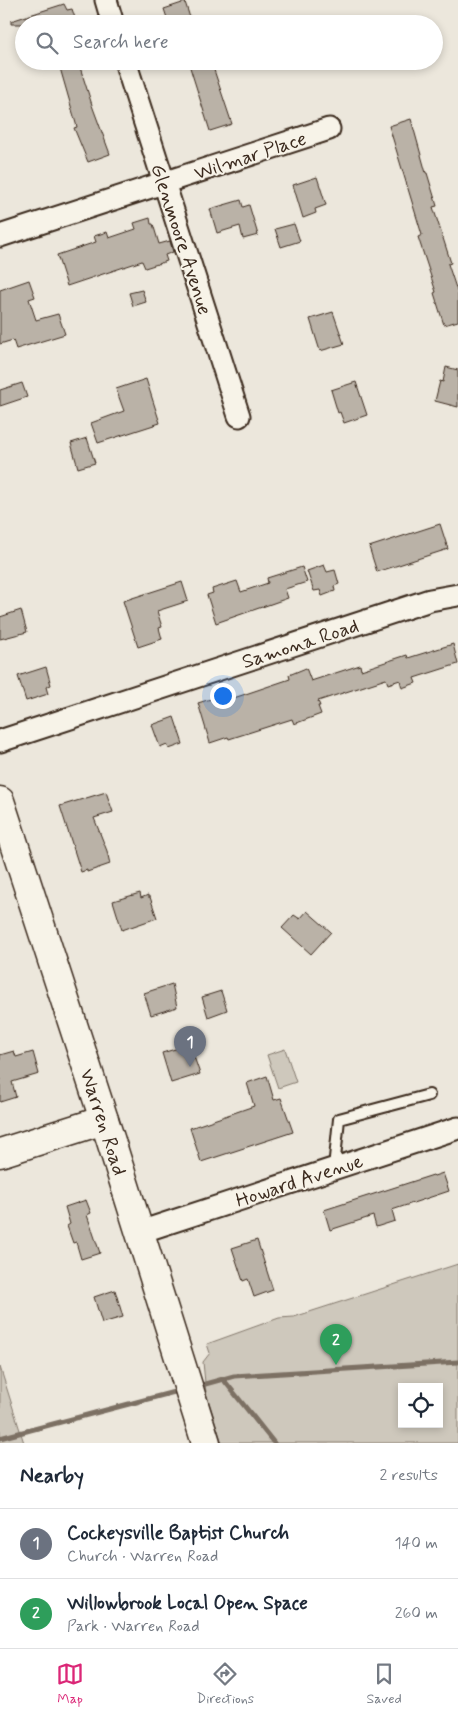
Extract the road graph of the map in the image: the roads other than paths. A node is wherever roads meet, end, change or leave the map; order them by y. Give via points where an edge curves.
1 (106, 0) edge
2 (111, 15) edge
3 (128, 70) edge
4 (329, 129) dead end
5 (164, 183) junction
6 (0, 236) edge
7 (239, 416) dead end
8 (458, 594) edge
9 (0, 741) edge
10 (0, 801) edge
11 (429, 1095) dead end
12 (104, 1120) junction
13 (458, 1128) edge
14 (0, 1153) edge
15 (334, 1168) junction
16 (140, 1232) junction
17 (206, 1443) edge

1 - 2 street
3 - 5 street, Glenmoore Avenue
4 - 5 street, Wilmar Place
5 - 6 street, Wilmar Place
5 - 7 street, Glenmoore Avenue
8 - 9 street, Samona Road via 430,600
10 - 12 street, Warren Road
11 - 15 lane via 339,1119
12 - 14 street
12 - 16 street, Warren Road
13 - 15 street, Howard Avenue
15 - 16 street, Howard Avenue
16 - 17 street, Warren Road

